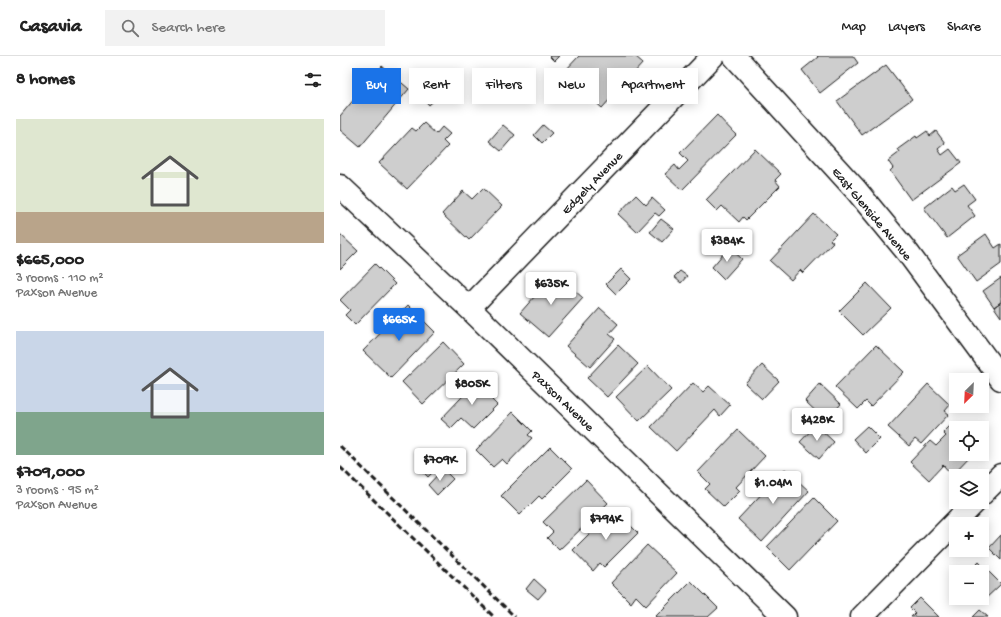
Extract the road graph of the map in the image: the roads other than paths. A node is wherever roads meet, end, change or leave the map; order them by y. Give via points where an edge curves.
1 (713, 56) edge
2 (734, 56) edge
3 (340, 186) edge
4 (469, 308) junction
5 (1001, 379) edge
6 (1001, 475) edge
7 (989, 487) edge
8 (967, 509) edge
9 (785, 617) edge
10 (862, 617) edge

1 - 4 street, Edgely Avenue
2 - 5 street, East Glenside Avenue via 860,195 908,253
3 - 4 street, Paxson Avenue
4 - 9 street, Paxson Avenue
6 - 7 street
8 - 10 street

